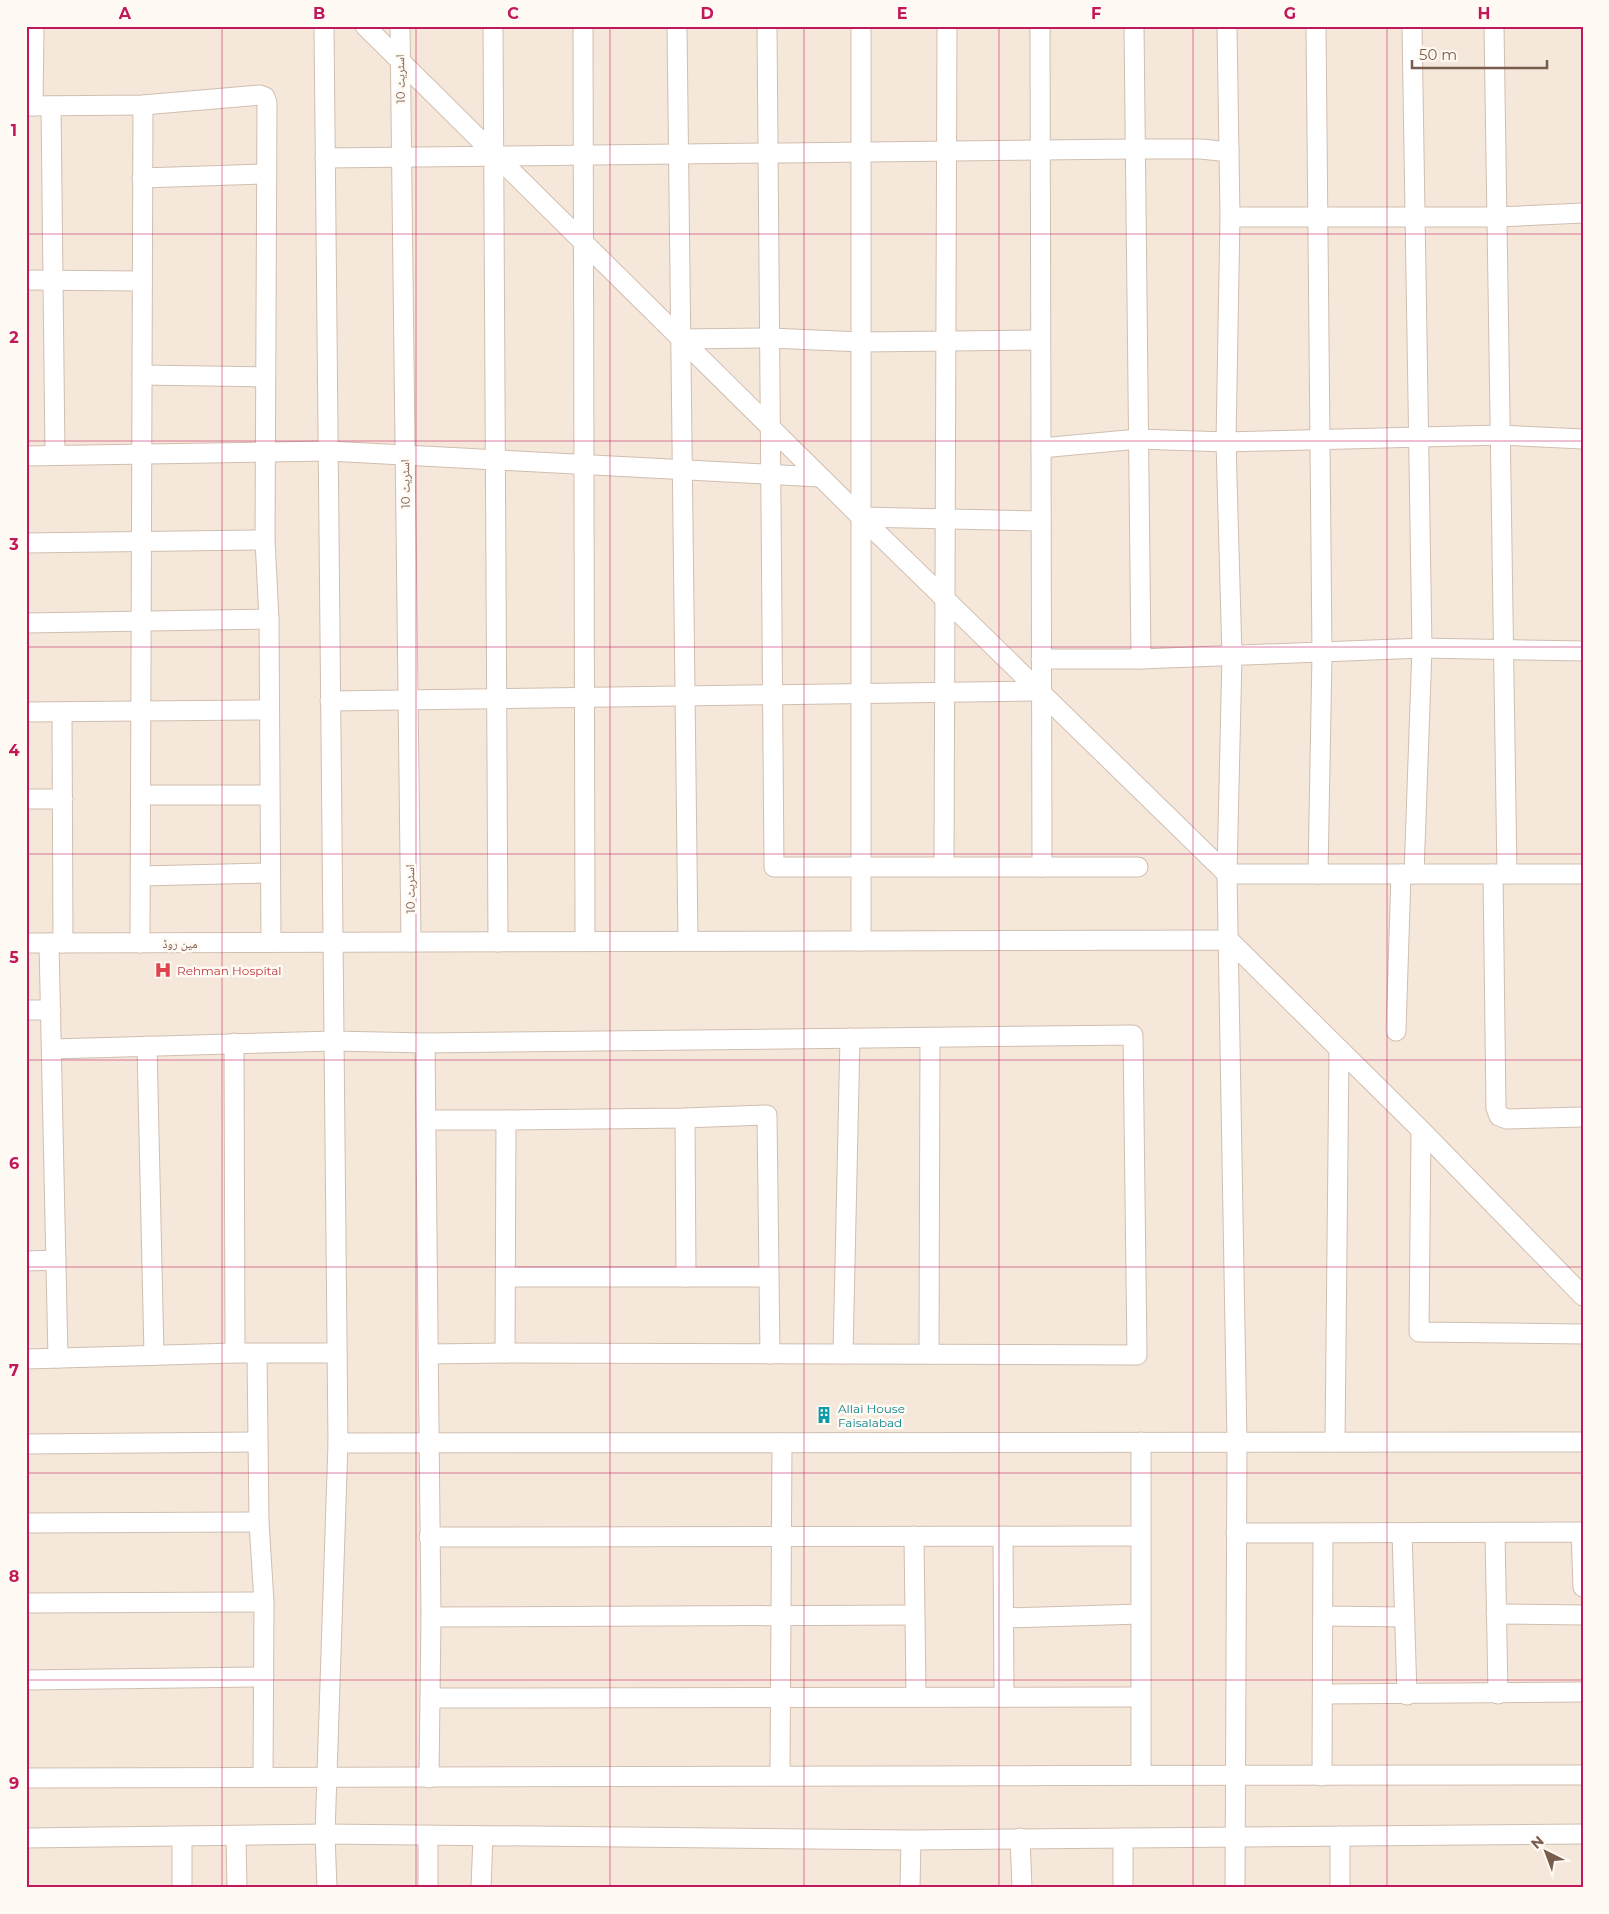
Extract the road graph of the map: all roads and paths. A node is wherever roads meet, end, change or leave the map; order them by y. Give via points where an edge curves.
1 (34, 26) edge
2 (324, 26) edge
3 (365, 26) edge
4 (400, 26) edge
5 (493, 26) edge
6 (583, 26) edge
7 (677, 26) edge
8 (767, 26) edge
9 (861, 26) edge
10 (947, 26) edge
11 (1040, 26) edge
12 (1134, 26) edge
13 (1227, 26) edge
14 (1316, 26) edge
15 (1412, 26) edge
16 (1494, 26) edge
17 (400, 61) junction
18 (142, 105) junction
19 (37, 106) edge
20 (1134, 149) junction
21 (1040, 151) junction
22 (946, 152) junction
23 (1229, 152) junction
24 (861, 153) junction
25 (678, 154) junction
26 (768, 154) junction
27 (495, 155) junction
28 (583, 155) junction
29 (401, 157) junction
30 (325, 158) junction
31 (265, 174) junction
32 (142, 178) junction
33 (1583, 213) edge
34 (1317, 215) junction
35 (1230, 216) junction
36 (1415, 216) junction
37 (1497, 217) junction
38 (583, 242) junction
39 (26, 280) edge
40 (53, 280) junction
41 (142, 281) junction
42 (770, 338) junction
43 (681, 339) junction
44 (1040, 340) junction
45 (946, 341) junction
46 (861, 342) junction
47 (142, 374) junction
48 (265, 377) junction
49 (770, 428) junction
50 (1500, 435) junction
51 (1419, 437) junction
52 (1138, 439) junction
53 (1319, 439) junction
54 (1583, 439) edge
55 (1226, 442) junction
56 (1041, 448) junction
57 (328, 451) junction
58 (265, 452) junction
59 (142, 454) junction
60 (55, 455) junction
61 (404, 455) junction
62 (26, 456) edge
63 (495, 460) junction
64 (583, 464) junction
65 (682, 470) junction
66 (771, 474) junction
67 (820, 477) junction
68 (861, 517) junction
69 (945, 520) junction
70 (1041, 521) junction
71 (265, 540) junction
72 (142, 542) junction
73 (26, 543) edge
74 (945, 600) junction
75 (269, 619) junction
76 (142, 621) junction
77 (26, 623) edge
78 (1422, 648) junction
79 (1503, 650) junction
80 (1583, 651) edge
81 (1322, 654) junction
82 (1232, 656) junction
83 (1041, 659) junction
84 (1141, 659) junction
85 (945, 692) junction
86 (1040, 692) junction
87 (861, 693) junction
88 (773, 695) junction
89 (685, 696) junction
90 (584, 698) junction
91 (497, 699) junction
92 (408, 700) junction
93 (330, 701) junction
94 (269, 710) junction
95 (142, 711) junction
96 (26, 712) edge
97 (62, 712) junction
98 (268, 795) junction
99 (142, 796) junction
100 (26, 799) edge
101 (63, 799) junction
102 (861, 867) junction
103 (944, 867) junction
104 (1042, 867) junction
105 (1138, 867) dead end
106 (270, 873) junction
107 (1227, 874) junction
108 (1318, 874) junction
109 (1408, 874) junction
110 (1500, 874) junction
111 (1583, 874) edge
112 (141, 876) junction
113 (1229, 940) junction
114 (688, 941) junction
115 (861, 941) junction
116 (271, 942) junction
117 (333, 942) junction
118 (411, 942) junction
119 (498, 942) junction
120 (585, 942) junction
121 (26, 943) edge
122 (56, 943) junction
123 (140, 943) junction
124 (26, 1010) edge
125 (51, 1010) junction
126 (1396, 1030) dead end
127 (850, 1038) junction
128 (930, 1038) junction
129 (334, 1041) junction
130 (425, 1043) junction
131 (234, 1044) junction
132 (147, 1046) junction
133 (53, 1049) junction
134 (1339, 1049) junction
135 (1583, 1117) edge
136 (685, 1118) junction
137 (426, 1120) junction
138 (506, 1120) junction
139 (1421, 1130) junction
140 (56, 1260) junction
141 (26, 1261) edge
142 (506, 1277) junction
143 (686, 1277) junction
144 (769, 1277) junction
145 (1583, 1296) edge
146 (1583, 1334) edge
147 (235, 1353) junction
148 (337, 1353) junction
149 (505, 1353) junction
150 (257, 1354) junction
151 (430, 1354) junction
152 (770, 1354) junction
153 (843, 1354) junction
154 (929, 1354) junction
155 (154, 1355) junction
156 (58, 1358) junction
157 (26, 1359) edge
158 (258, 1442) junction
159 (1141, 1442) junction
160 (1237, 1442) junction
161 (1335, 1442) junction
162 (1583, 1442) edge
163 (429, 1443) junction
164 (782, 1443) junction
165 (26, 1444) edge
166 (338, 1444) junction
167 (259, 1522) junction
168 (26, 1523) edge
169 (1496, 1532) junction
170 (1236, 1533) junction
171 (1323, 1533) junction
172 (1402, 1533) junction
173 (781, 1536) junction
174 (914, 1536) junction
175 (1003, 1536) junction
176 (1141, 1536) junction
177 (429, 1537) junction
178 (1583, 1588) edge
179 (26, 1602) edge
180 (264, 1602) junction
181 (781, 1614) junction
182 (1141, 1614) junction
183 (1496, 1614) junction
184 (914, 1615) junction
185 (1583, 1615) edge
186 (1323, 1616) junction
187 (431, 1617) junction
188 (1405, 1617) junction
189 (1004, 1618) junction
190 (264, 1677) junction
191 (26, 1680) edge
192 (1583, 1692) edge
193 (1323, 1694) junction
194 (1498, 1694) junction
195 (1407, 1695) junction
196 (780, 1697) junction
197 (916, 1697) junction
198 (1004, 1697) junction
199 (1141, 1697) junction
200 (430, 1698) junction
201 (780, 1774) junction
202 (1141, 1775) junction
203 (1235, 1775) junction
204 (1583, 1775) edge
205 (1322, 1776) junction
206 (263, 1777) junction
207 (26, 1778) edge
208 (329, 1778) junction
209 (429, 1778) junction
210 (325, 1834) junction
211 (1583, 1834) edge
212 (428, 1836) junction
213 (483, 1836) junction
214 (1340, 1836) junction
215 (182, 1837) junction
216 (236, 1837) junction
217 (1235, 1837) junction
218 (26, 1838) edge
219 (1020, 1838) junction
220 (1123, 1838) junction
221 (911, 1840) junction
222 (182, 1888) edge
223 (237, 1888) edge
224 (327, 1888) edge
225 (428, 1888) edge
226 (481, 1888) edge
227 (898, 1888) edge
228 (910, 1888) edge
229 (1022, 1888) edge
230 (1123, 1888) edge
231 (1235, 1888) edge
232 (1340, 1888) edge

1 - 19 street
2 - 30 street
3 - 17 street
4 - 17 street, اسٹریٹ 10
5 - 27 street
6 - 28 street
7 - 25 street
8 - 26 street
9 - 24 street
10 - 22 street
11 - 21 street
12 - 20 street
13 - 23 street
14 - 34 street
15 - 36 street
16 - 37 street
17 - 27 street
17 - 29 street, اسٹریٹ 10
18 - 19 street
18 - 31 street via 265,97
18 - 32 street
19 - 40 street
20 - 21 street
20 - 23 street
20 - 52 street
21 - 22 street
21 - 44 street
22 - 24 street
22 - 45 street
23 - 35 street
24 - 26 street
24 - 46 street
25 - 26 street
25 - 28 street
25 - 43 street
26 - 42 street
27 - 28 street
27 - 29 street
27 - 38 street
27 - 63 street
28 - 38 street
29 - 30 street
29 - 61 street, اسٹریٹ 10
30 - 57 street
31 - 32 street
31 - 48 street
32 - 41 street
33 - 37 street
34 - 35 street
34 - 36 street
34 - 53 street
35 - 55 street
36 - 37 street
36 - 51 street
37 - 50 street
38 - 43 street
38 - 64 street
39 - 40 street
40 - 41 street
40 - 60 street
41 - 47 street
42 - 43 street
42 - 46 street
42 - 49 street
43 - 49 street
43 - 65 street
44 - 45 street
44 - 56 street
45 - 46 street
45 - 69 street
46 - 68 street
47 - 48 street
47 - 59 street
48 - 58 street
49 - 66 street
49 - 67 street
50 - 51 street
50 - 54 street
50 - 79 street
51 - 53 street
51 - 78 street
52 - 55 street
52 - 56 street
52 - 84 street
53 - 55 street
53 - 81 street
55 - 82 street
56 - 70 street
57 - 58 street
57 - 61 street
57 - 93 street
58 - 59 street
58 - 71 street
59 - 60 street
59 - 72 street
60 - 62 street
61 - 63 street
61 - 92 street, اسٹریٹ 10
63 - 64 street
63 - 91 street
64 - 65 street
64 - 90 street
65 - 66 street
65 - 89 street
66 - 67 street
66 - 88 street
67 - 68 street
68 - 69 street
68 - 74 street
68 - 87 street
69 - 70 street
69 - 74 street
70 - 83 street
71 - 72 street
71 - 75 street
72 - 73 street
72 - 76 street
74 - 85 street
74 - 86 street
75 - 76 street
75 - 94 street
76 - 77 street
76 - 95 street
78 - 79 street
78 - 81 street
78 - 109 street
79 - 80 street
79 - 110 street
81 - 82 street
81 - 108 street
82 - 84 street
82 - 107 street
83 - 84 street
83 - 86 street
85 - 86 street
85 - 87 street
85 - 103 street
86 - 104 street
86 - 107 street
87 - 88 street
87 - 102 street
88 - 89 street
88 - 102 street via 774,867
89 - 90 street
89 - 114 street
90 - 91 street
90 - 120 street
91 - 92 street
91 - 119 street
92 - 93 street
92 - 118 street, اسٹریٹ 10
93 - 117 street
94 - 95 street
94 - 98 street
95 - 97 street
95 - 99 street
96 - 97 street
97 - 101 street
98 - 99 street
98 - 106 street
99 - 112 street
100 - 101 street
101 - 122 street
102 - 103 street
102 - 115 street
103 - 104 street
104 - 105 street
106 - 112 street
106 - 116 street
107 - 108 street
107 - 113 street
108 - 109 street
109 - 110 street
109 - 126 street
110 - 111 street
110 - 135 street via 1496,1108 1499,1116 1507,1119
112 - 123 street
113 - 115 street, مین روڈ
113 - 134 street
113 - 160 street
114 - 115 street, مین روڈ
114 - 120 street, مین روڈ
116 - 117 street, مین روڈ
116 - 123 street, مین روڈ
117 - 118 street, مین روڈ
117 - 129 street
118 - 119 street, مین روڈ
119 - 120 street, مین روڈ
121 - 122 street, مین روڈ
122 - 123 street, مین روڈ
122 - 125 street
124 - 125 street
125 - 133 street
127 - 128 street
127 - 130 street
127 - 153 street
128 - 154 street
128 - 154 street via 1133,1036 1137,1355
129 - 130 street
129 - 131 street
129 - 148 street
130 - 137 street
131 - 132 street
131 - 147 street
132 - 133 street
132 - 155 street
133 - 140 street
134 - 139 street
134 - 161 street
136 - 138 street
136 - 143 street
136 - 144 street via 767,1115
137 - 138 street
137 - 151 street
138 - 142 street
139 - 145 street
139 - 146 street via 1418,1332
140 - 141 street
140 - 156 street
142 - 143 street
142 - 149 street
143 - 144 street
144 - 152 street
147 - 150 street
147 - 155 street
148 - 150 street
148 - 166 street
149 - 151 street
149 - 152 street
150 - 158 street
151 - 163 street
152 - 153 street
153 - 154 street
155 - 156 street
156 - 157 street
158 - 165 street
158 - 167 street
159 - 160 street
159 - 164 street
159 - 176 street
160 - 161 street
160 - 170 street
161 - 162 street
163 - 164 street
163 - 166 street
163 - 177 street
164 - 173 street
166 - 208 street
167 - 168 street
167 - 180 street
169 - 172 street
169 - 178 street via 1581,1532
169 - 183 street
170 - 171 street
170 - 203 street
171 - 172 street
171 - 186 street
172 - 188 street
173 - 174 street
173 - 177 street
173 - 181 street
174 - 175 street
174 - 184 street
175 - 176 street
175 - 189 street
176 - 182 street
177 - 187 street
179 - 180 street
180 - 190 street
181 - 184 street
181 - 187 street
181 - 196 street
182 - 189 street
182 - 199 street
183 - 185 street
183 - 194 street
184 - 197 street
186 - 188 street
186 - 193 street
187 - 200 street
188 - 195 street
189 - 198 street
190 - 191 street
190 - 206 street
192 - 194 street
193 - 195 street
193 - 205 street
194 - 195 street
196 - 197 street
196 - 200 street
196 - 201 street
197 - 198 street
198 - 199 street
199 - 202 street
200 - 209 street
201 - 202 street
201 - 209 street
202 - 203 street
203 - 205 street
203 - 217 street
204 - 205 street
206 - 207 street
206 - 208 street
208 - 209 street
208 - 210 street
210 - 212 street
210 - 216 street
210 - 224 street
211 - 214 street
212 - 213 street
212 - 225 street
213 - 221 street
213 - 226 street
214 - 217 street
214 - 232 street
215 - 216 street
215 - 218 street
215 - 222 street
216 - 223 street
217 - 220 street
217 - 231 street
219 - 220 street
219 - 221 street
219 - 229 street
220 - 230 street
221 - 228 street
227 - 228 street

